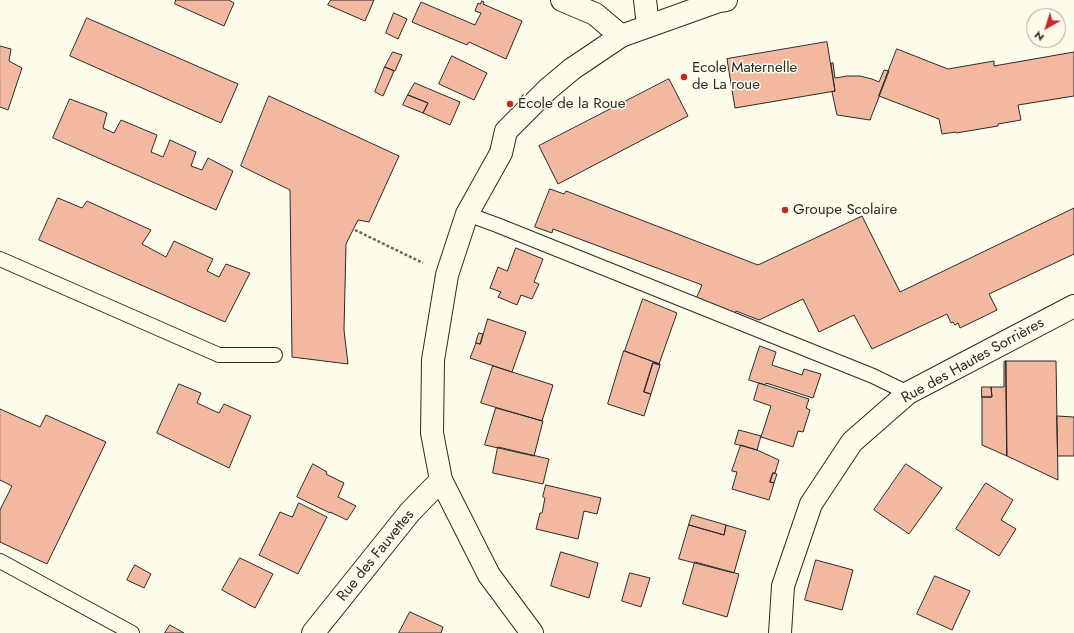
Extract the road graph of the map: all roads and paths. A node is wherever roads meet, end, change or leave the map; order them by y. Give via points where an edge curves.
1 (562, 0) edge
2 (645, 0) edge
3 (726, 0) edge
4 (648, 26) junction
5 (621, 36) junction
6 (467, 214) junction
7 (355, 230) dead end
8 (0, 259) edge
9 (447, 275) junction
10 (1074, 306) edge
11 (275, 355) dead end
12 (908, 393) junction
13 (441, 480) junction
14 (0, 561) edge
15 (132, 633) edge
16 (313, 633) edge
17 (532, 633) edge
18 (780, 633) edge

1 - 5 street via 595,14
2 - 4 street
3 - 4 street
4 - 5 street
5 - 6 street via 548,88 506,131 501,153
6 - 9 street
6 - 12 lane via 873,376
7 - 9 path
8 - 11 lane via 219,355
9 - 13 street via 433,360 432,433
10 - 12 street, Rue des Hautes Sorrières
12 - 18 street, Rue des Hautes Sorrières via 852,442 811,504 783,586
13 - 16 street, Rue des Fauvettes via 410,512
13 - 17 street via 489,575
14 - 15 lane

